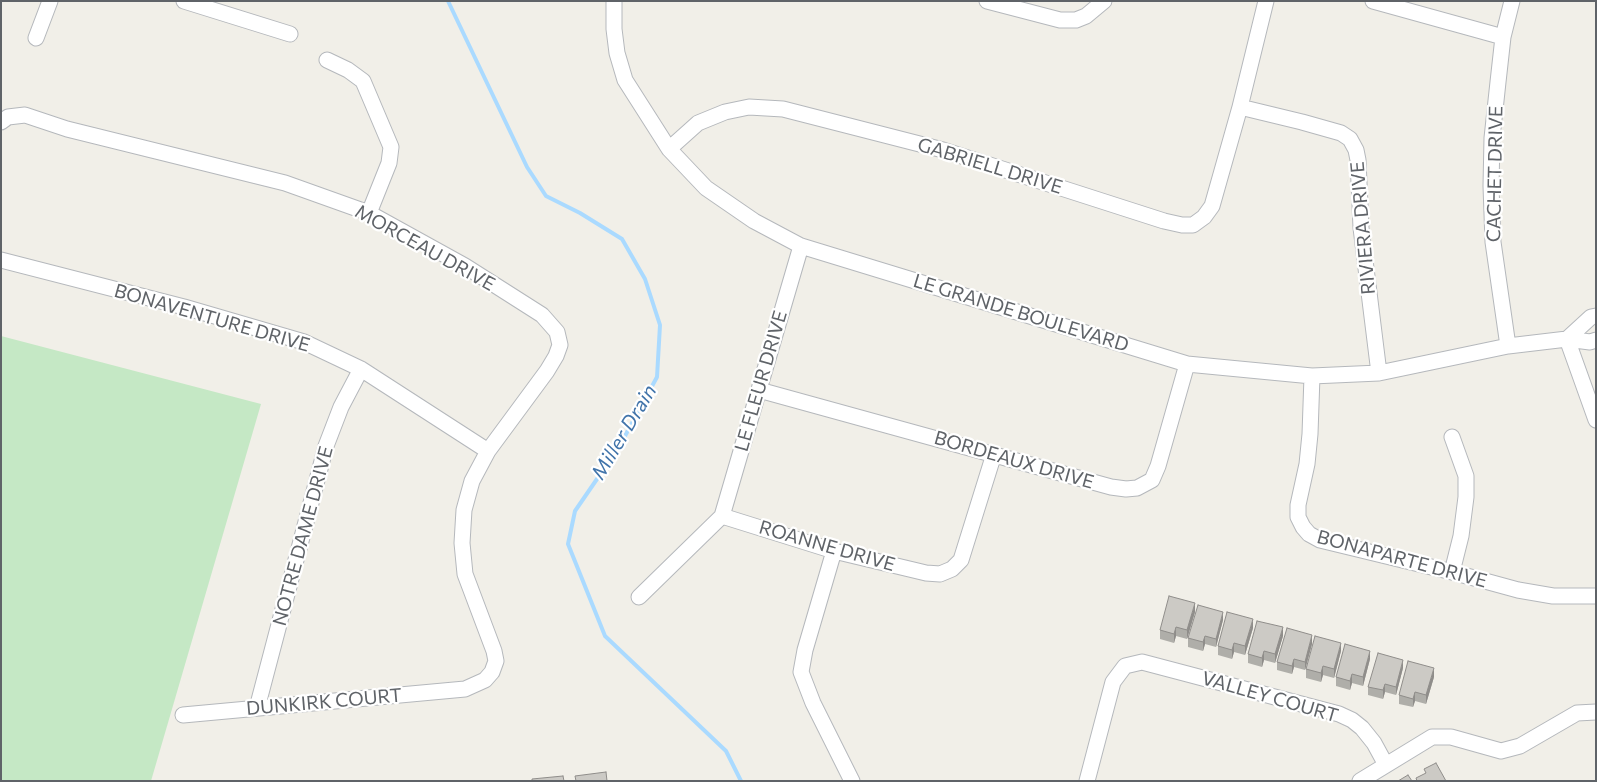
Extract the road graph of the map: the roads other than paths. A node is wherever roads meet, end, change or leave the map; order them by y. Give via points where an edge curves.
1 (50, 1) edge
2 (184, 1) edge
3 (614, 1) edge
4 (987, 1) edge
5 (1104, 1) edge
6 (1266, 1) edge
7 (1373, 1) edge
8 (1512, 1) edge
9 (290, 34) dead end
10 (1503, 37) junction
11 (36, 38) dead end
12 (327, 60) dead end
13 (1240, 108) junction
14 (1, 122) edge
15 (669, 149) junction
16 (369, 213) junction
17 (801, 246) junction
18 (1, 260) edge
19 (1596, 316) edge
20 (1567, 339) junction
21 (1596, 340) edge
22 (1508, 346) junction
23 (1187, 364) junction
24 (361, 369) junction
25 (1379, 373) junction
26 (1312, 376) junction
27 (759, 390) junction
28 (1596, 420) edge
29 (1452, 437) dead end
30 (488, 451) junction
31 (994, 454) junction
32 (722, 516) junction
33 (834, 551) junction
34 (1452, 572) junction
35 (1596, 596) edge
36 (639, 597) dead end
37 (465, 689) joint
38 (257, 708) junction
39 (1596, 712) edge
40 (183, 715) dead end
41 (1386, 765) junction
42 (852, 781) edge
43 (1087, 781) edge
44 (1360, 781) edge

1 - 11 street
2 - 9 street
3 - 15 street, LE GRANDE BOULEVARD via 617,53 625,80
4 - 5 street via 1060,20 1076,20
6 - 13 street
7 - 10 street
8 - 10 street, CACHET DRIVE
10 - 22 street, CACHET DRIVE via 1492,138 1491,186 1493,242
12 - 16 street via 362,81 391,147 389,163
13 - 15 street, GABRIELL DRIVE via 1212,206 1193,225 1164,221 943,150 783,109 749,107 725,112 698,123
13 - 25 street, RIVIERA DRIVE via 1341,133 1350,139 1356,150 1361,228
14 - 16 street, MORCEAU DRIVE via 8,117 25,115 67,129 285,183
15 - 17 street, LE GRANDE BOULEVARD via 706,188 754,221
16 - 30 street, MORCEAU DRIVE via 465,266 542,315 557,332 560,345 556,356
17 - 23 street, LE GRANDE BOULEVARD
17 - 27 street, LE FLEUR DRIVE
18 - 24 street, BONAVENTURE DRIVE via 304,342
19 - 20 street
20 - 21 street, LE GRANDE BOULEVARD
20 - 22 street, LE GRANDE BOULEVARD
20 - 28 street
22 - 25 street, LE GRANDE BOULEVARD
23 - 26 street, LE GRANDE BOULEVARD
23 - 31 street, BORDEAUX DRIVE via 1158,466 1152,480 1137,488 1110,487
24 - 30 street, BONAVENTURE DRIVE
24 - 38 street, NOTRE DAME DRIVE via 326,446
25 - 26 street, LE GRANDE BOULEVARD
26 - 34 street, BONAPARTE DRIVE via 1307,464 1298,505 1298,517 1303,527 1320,540
27 - 31 street, BORDEAUX DRIVE
27 - 32 street, LE FLEUR DRIVE
29 - 34 street via 1466,476 1461,536
30 - 37 street, MORCEAU DRIVE via 472,481 464,510 462,543 465,574 496,661 485,680
31 - 33 street, ROANNE DRIVE via 961,560 952,570 940,574 926,573
32 - 33 street, ROANNE DRIVE
32 - 36 street
33 - 42 street via 801,672 812,703
34 - 35 street, BONAPARTE DRIVE via 1553,596
37 - 38 street, DUNKIRK COURT
38 - 40 street, DUNKIRK COURT
39 - 41 street via 1577,713 1520,746 1501,751 1451,737 1432,737
41 - 43 street, VALLEY COURT via 1362,728 1338,714 1142,662 1126,666 1113,682
41 - 44 street

